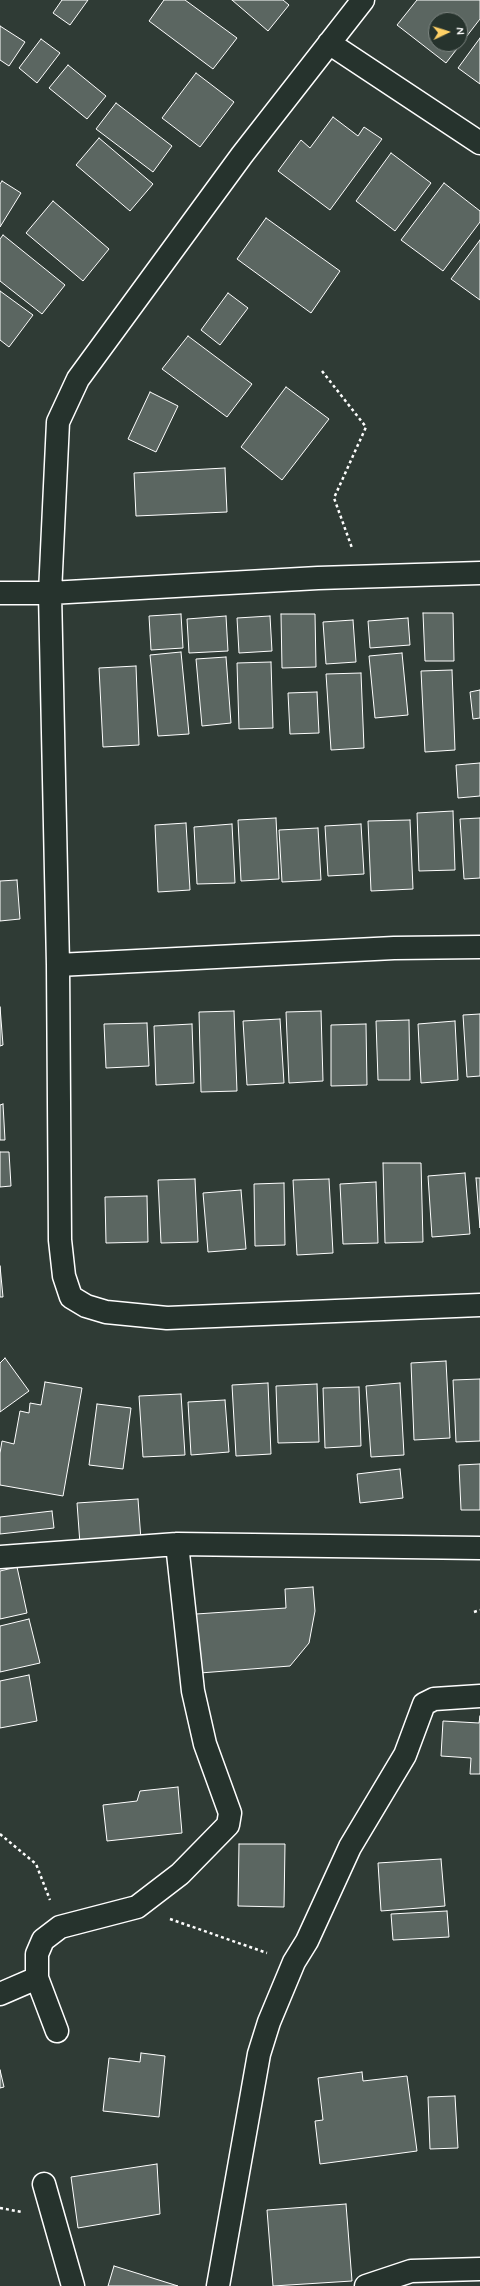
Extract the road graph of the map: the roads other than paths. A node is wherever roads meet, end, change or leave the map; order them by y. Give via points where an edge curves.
1 (363, 0) edge
2 (329, 43) junction
3 (480, 143) edge
4 (480, 573) edge
5 (0, 593) edge
6 (50, 593) junction
7 (480, 947) edge
8 (58, 964) junction
9 (480, 1305) edge
10 (177, 1544) junction
11 (480, 1548) edge
12 (0, 1557) edge
13 (480, 1696) edge
14 (37, 1978) junction
15 (0, 1994) edge
16 (58, 2031) dead end
17 (44, 2184) dead end
18 (480, 2269) edge
19 (73, 2286) edge
20 (218, 2286) edge
21 (366, 2286) edge

1 - 2 street
2 - 3 street
2 - 6 street via 242,155 78,379 58,422
4 - 6 street
5 - 6 street
6 - 8 street
7 - 8 street via 394,948
8 - 9 street via 60,1240 64,1276 71,1297 86,1306 106,1312 167,1318
10 - 11 street
10 - 12 street
10 - 14 street via 193,1691 205,1744 230,1813 228,1825 180,1874 137,1907 60,1927 43,1940 37,1954
13 - 20 street via 434,1699 424,1704 405,1755 350,1847 307,1941 294,1962 269,2022 259,2054
14 - 15 street
14 - 16 street
17 - 19 street
18 - 21 street via 411,2271

